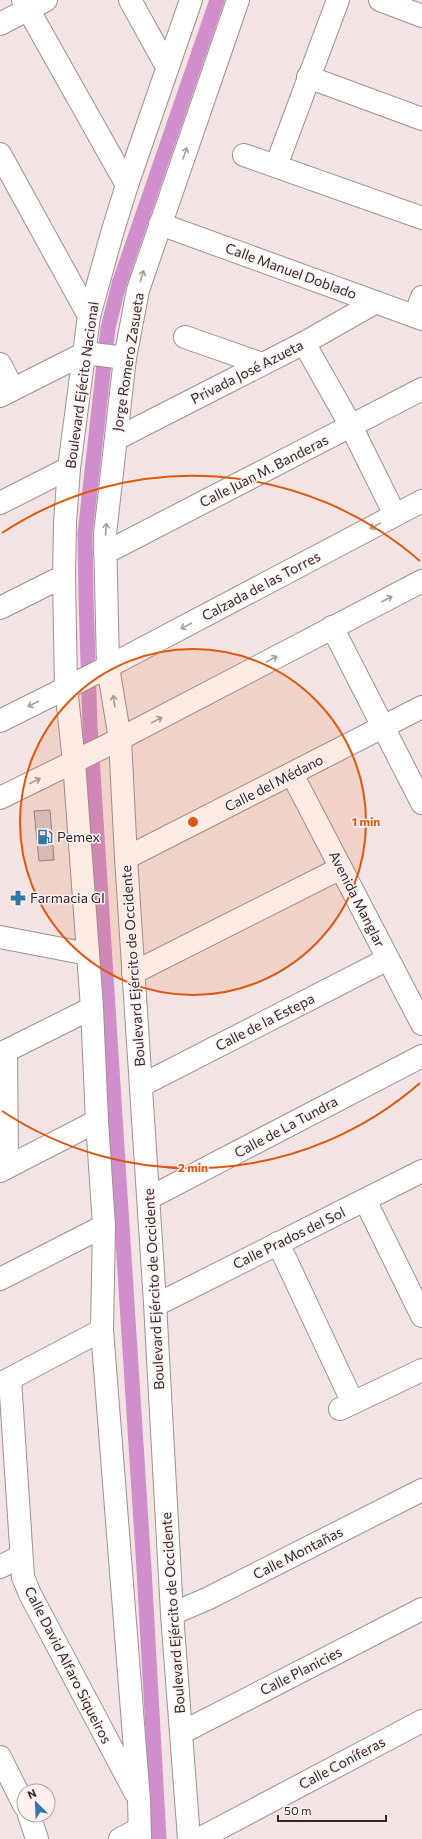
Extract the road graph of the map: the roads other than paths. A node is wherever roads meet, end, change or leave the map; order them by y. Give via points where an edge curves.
1 (130, 0) edge
2 (191, 0) edge
3 (238, 0) edge
4 (338, 0) edge
5 (380, 0) edge
6 (32, 3) edge
7 (422, 16) edge
8 (0, 24) edge
9 (168, 67) junction
10 (308, 77) junction
11 (422, 119) edge
12 (0, 154) edge
13 (244, 155) dead end
14 (276, 166) junction
15 (127, 185) junction
16 (422, 218) edge
17 (160, 224) junction
18 (376, 302) junction
19 (420, 311) edge
20 (89, 316) junction
21 (185, 337) dead end
22 (304, 342) junction
23 (88, 354) junction
24 (120, 357) junction
25 (0, 364) edge
26 (262, 364) junction
27 (422, 389) edge
28 (6, 392) edge
29 (351, 426) junction
30 (116, 439) junction
31 (69, 468) junction
32 (422, 501) edge
33 (0, 503) edge
34 (395, 515) junction
35 (105, 553) junction
36 (64, 576) junction
37 (422, 581) edge
38 (0, 608) edge
39 (332, 627) junction
40 (89, 676) junction
41 (422, 707) edge
42 (0, 722) edge
43 (383, 727) junction
44 (115, 742) junction
45 (80, 759) junction
46 (292, 774) junction
47 (0, 798) edge
48 (422, 803) edge
49 (126, 858) junction
50 (341, 868) junction
51 (0, 937) edge
52 (88, 954) junction
53 (388, 959) junction
54 (133, 973) junction
55 (92, 1008) junction
56 (422, 1024) edge
57 (3, 1053) edge
58 (422, 1056) edge
59 (142, 1085) junction
60 (97, 1121) junction
61 (3, 1169) edge
62 (422, 1171) edge
63 (149, 1198) junction
64 (365, 1200) junction
65 (104, 1226) junction
66 (278, 1243) junction
67 (0, 1279) edge
68 (155, 1303) junction
69 (422, 1316) edge
70 (102, 1330) junction
71 (422, 1370) edge
72 (5, 1382) edge
73 (8, 1478) edge
74 (422, 1490) edge
75 (22, 1556) junction
76 (0, 1567) edge
77 (422, 1609) edge
78 (172, 1614) junction
79 (422, 1721) edge
80 (181, 1733) junction
81 (0, 1757) edge
82 (6, 1785) edge
83 (16, 1796) edge
84 (139, 1800) junction
85 (32, 1823) edge
86 (140, 1834) edge
87 (37, 1839) edge
88 (120, 1839) edge
89 (189, 1839) edge
90 (199, 1839) edge

1 - 9 street
2 - 9 street, Boulevard Ejécito Nacional
17 -> 3 street, Jorge Romero Zasueta
4 - 10 street
5 - 7 street
6 - 8 street
6 - 15 street
9 - 15 street, Boulevard Ejécito Nacional
10 - 11 street
10 - 14 street
12 - 20 street
13 - 14 street
14 - 16 street
15 - 20 street, Boulevard Ejécito Nacional
17 - 18 street, Calle Manuel Doblado
24 -> 17 street, Jorge Romero Zasueta via 138,290
18 - 19 street, Calle Manuel Doblado
18 - 22 street, Privada José Azueta
20 - 23 street, Boulevard Ejécito Nacional
21 - 26 street
22 - 26 street, Privada José Azueta
22 - 29 street
23 - 24 street
23 - 28 street
23 - 31 street, Boulevard Ejécito Nacional
24 - 30 street, Jorge Romero Zasueta
25 - 28 street
26 - 30 street, Privada José Azueta
27 - 29 street, Calle Juan M. Banderas
29 - 34 street
29 - 35 street, Calle Juan M. Banderas
35 -> 30 street, Jorge Romero Zasueta via 108,500
31 - 33 street
31 - 36 street, Boulevard Ejécito Nacional
32 - 34 street, Calzada de las Torres
34 -> 40 street, Calzada de las Torres
35 - 40 street, Jorge Romero Zasueta
36 - 38 street
36 - 40 street, Boulevard Ejécito Nacional
39 -> 37 street
39 - 43 street
44 -> 39 street
40 -> 42 street, Calzada de las Torres
44 -> 40 street, Jorge Romero Zasueta
40 - 45 street, Boulevard Ejécito Nacional
41 - 43 street, Calle del Médano
43 - 46 street, Calle del Médano
43 - 48 street
44 - 45 street
44 - 49 street, Boulevard Ejército de Occidente
47 -> 45 street
45 - 52 street
46 - 49 street, Calle del Médano
46 - 50 street, Avenida Manglar
49 - 54 street, Boulevard Ejército de Occidente
50 - 53 street, Avenida Manglar
50 - 54 street
51 - 52 street
52 - 55 street
53 - 56 street, Avenida Manglar
53 - 59 street, Calle de la Estepa
54 - 59 street, Boulevard Ejército de Occidente
55 - 57 street
55 - 60 street
57 - 61 street
58 - 63 street, Calle de La Tundra
59 - 63 street, Boulevard Ejército de Occidente
60 - 61 street
60 - 65 street
62 - 64 street, Calle Prados del Sol
63 - 68 street, Boulevard Ejército de Occidente
64 - 66 street, Calle Prados del Sol
64 - 69 street
65 - 67 street
65 - 70 street
66 - 68 street, Calle Prados del Sol via 162,1302
66 - 71 street via 346,1406
68 - 78 street, Boulevard Ejército de Occidente
70 - 72 street
70 - 84 street
72 - 73 street, Calle David Alfaro Siqueiros
73 - 75 street, Calle David Alfaro Siqueiros
74 - 78 street, Calle Montañas via 209,1598
75 - 76 street
75 - 84 street, Calle David Alfaro Siqueiros via 23,1577 30,1594
77 - 80 street, Calle Planicies
78 - 80 street, Boulevard Ejército de Occidente
79 - 90 street, Calle Coníferas
80 - 89 street, Boulevard Ejército de Occidente
81 - 82 street
82 - 83 street
84 - 86 street
85 - 87 street
86 - 88 street

